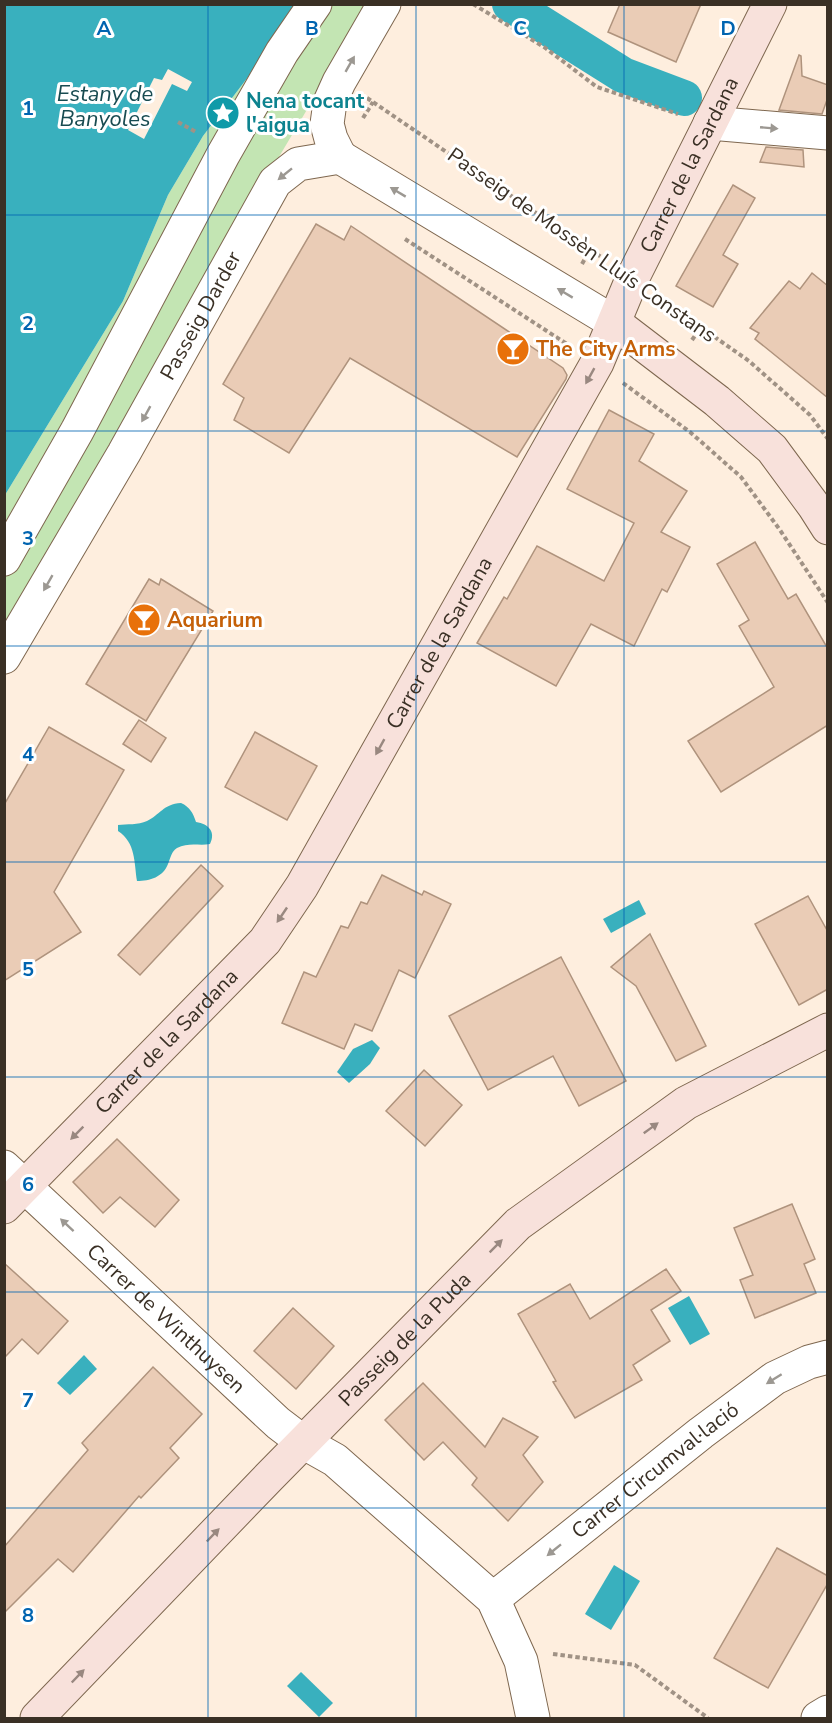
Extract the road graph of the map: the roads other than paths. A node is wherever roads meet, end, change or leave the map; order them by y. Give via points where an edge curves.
1 (315, 4) edge
2 (384, 4) edge
3 (770, 4) edge
4 (710, 123) junction
5 (828, 133) edge
6 (340, 157) junction
7 (615, 323) junction
8 (828, 528) edge
9 (4, 559) edge
10 (4, 657) edge
11 (828, 1030) edge
12 (11, 1187) edge
13 (828, 1357) edge
14 (291, 1432) junction
15 (493, 1599) junction
16 (828, 1712) edge
17 (37, 1719) edge
18 (533, 1719) edge
19 (818, 1719) edge

1 - 9 street via 214,145 77,431
6 -> 2 street via 327,124 330,102
3 - 4 main road, Carrer de la Sardana
4 -> 5 street
4 - 7 main road, Carrer de la Sardana via 632,279
7 -> 6 street
6 -> 10 street, Passeig Darder via 298,164 275,182 124,453
7 - 8 main road via 717,401 772,449
7 -> 12 main road, Carrer de la Sardana via 597,363 308,875 265,941
14 -> 11 main road, Passeig de la Puda via 518,1224 686,1103
14 -> 12 street, Carrer de Winthuysen
13 -> 15 street, Carrer Circumval·lació via 775,1378
14 - 15 street, Carrer de Winthuysen via 335,1460
17 -> 14 main road, Passeig de la Puda
15 - 18 street via 521,1661
16 - 19 street

